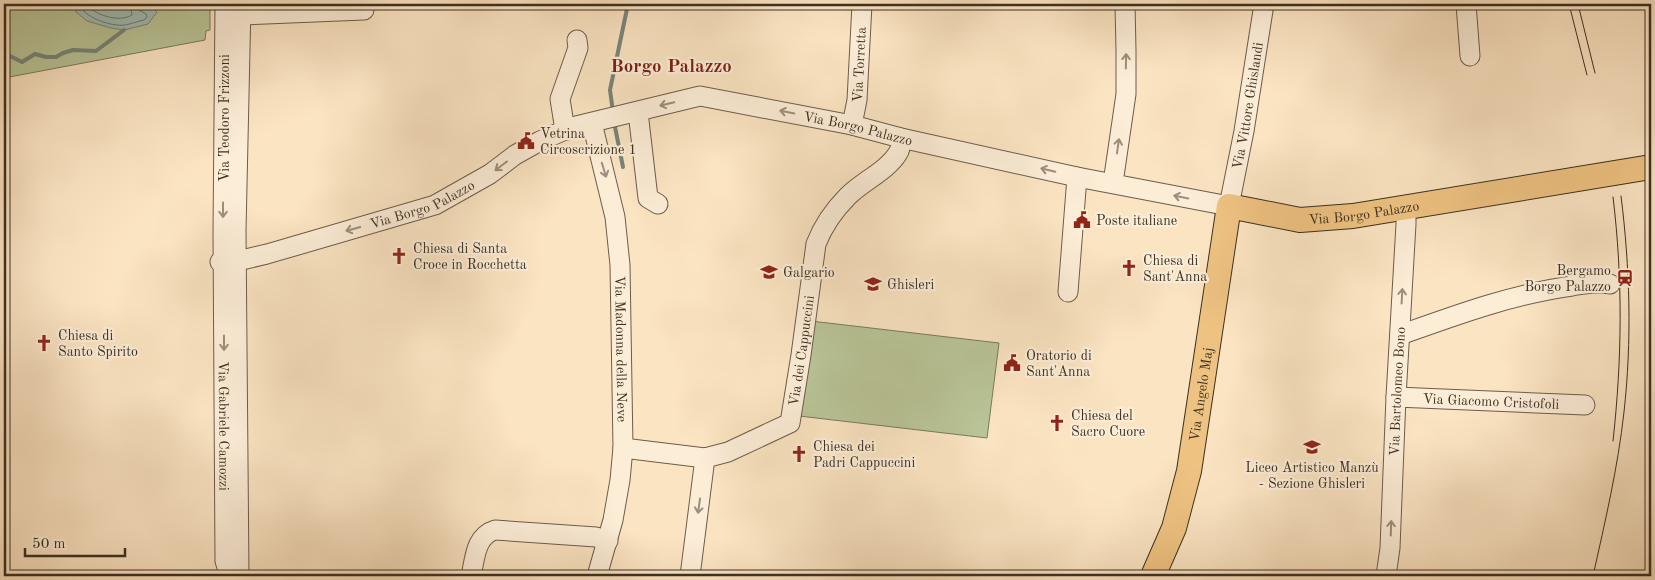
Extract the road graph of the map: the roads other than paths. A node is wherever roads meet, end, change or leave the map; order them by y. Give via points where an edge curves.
1 (225, 4) edge
2 (364, 4) edge
3 (862, 4) edge
4 (1125, 4) edge
5 (1264, 4) edge
6 (1466, 4) edge
7 (334, 8) edge
8 (244, 10) edge
9 (577, 40) dead end
10 (1470, 56) dead end
11 (634, 113) junction
12 (594, 122) junction
13 (852, 125) junction
14 (566, 130) junction
15 (901, 138) junction
16 (1651, 166) edge
17 (1078, 177) junction
18 (1113, 183) junction
19 (658, 204) dead end
20 (1229, 206) junction
21 (1406, 207) junction
22 (235, 232) junction
23 (234, 268) junction
24 (1610, 284) dead end
25 (1068, 292) dead end
26 (1400, 335) junction
27 (1396, 397) junction
28 (1585, 404) dead end
29 (623, 448) junction
30 (706, 458) junction
31 (608, 541) junction
32 (238, 573) edge
33 (471, 576) edge
34 (598, 576) edge
35 (690, 576) edge
36 (1153, 576) edge
37 (1386, 576) edge

1 -> 22 street, Via Teodoro Frizzoni
2 - 7 street via 364,10
3 - 13 street, Via Torretta via 857,100
18 -> 4 street via 1126,94
5 - 20 street, Via Vittore Ghislandi
6 - 10 street
7 - 8 street
8 - 22 street, Via Teodoro Frizzoni
9 - 14 street via 578,48 560,100
11 - 12 street, Via Borgo Palazzo
13 -> 11 street, Via Borgo Palazzo via 700,96
11 - 19 street via 648,198
12 - 14 street, Via Borgo Palazzo
12 -> 29 street, Via Madonna della Neve via 616,217 620,265
13 - 15 street, Via Borgo Palazzo
14 -> 23 street, Via Borgo Palazzo via 515,155 490,174 435,205 267,254
17 -> 15 street, Via Borgo Palazzo
15 - 30 street, Via dei Cappuccini via 899,152 848,196 832,215 816,244 790,423 728,452
16 - 21 main road, Via Borgo Palazzo
17 - 18 street, Via Borgo Palazzo
17 - 25 street
20 -> 18 street, Via Borgo Palazzo
20 - 21 main road, Via Borgo Palazzo via 1300,220
20 - 36 main road, Via Angelo Maj via 1189,471 1174,528
26 -> 21 street, Via Bartolomeo Bono
22 - 23 street
23 - 32 street, Via Gabriele Camozzi via 227,523
23 - 32 street, Via Gabriele Camozzi via 248,556
24 - 26 street via 1600,282 1544,290
26 - 27 street, Via Bartolomeo Bono
27 - 28 street, Via Giacomo Cristofoli
37 -> 27 street, Via Bartolomeo Bono
29 - 30 street, Via dei Cappuccini
29 - 31 street, Via Madonna della Neve
30 -> 35 street
31 - 33 street via 596,537 495,530 487,533 478,544
31 - 34 street, Via Madonna della Neve

